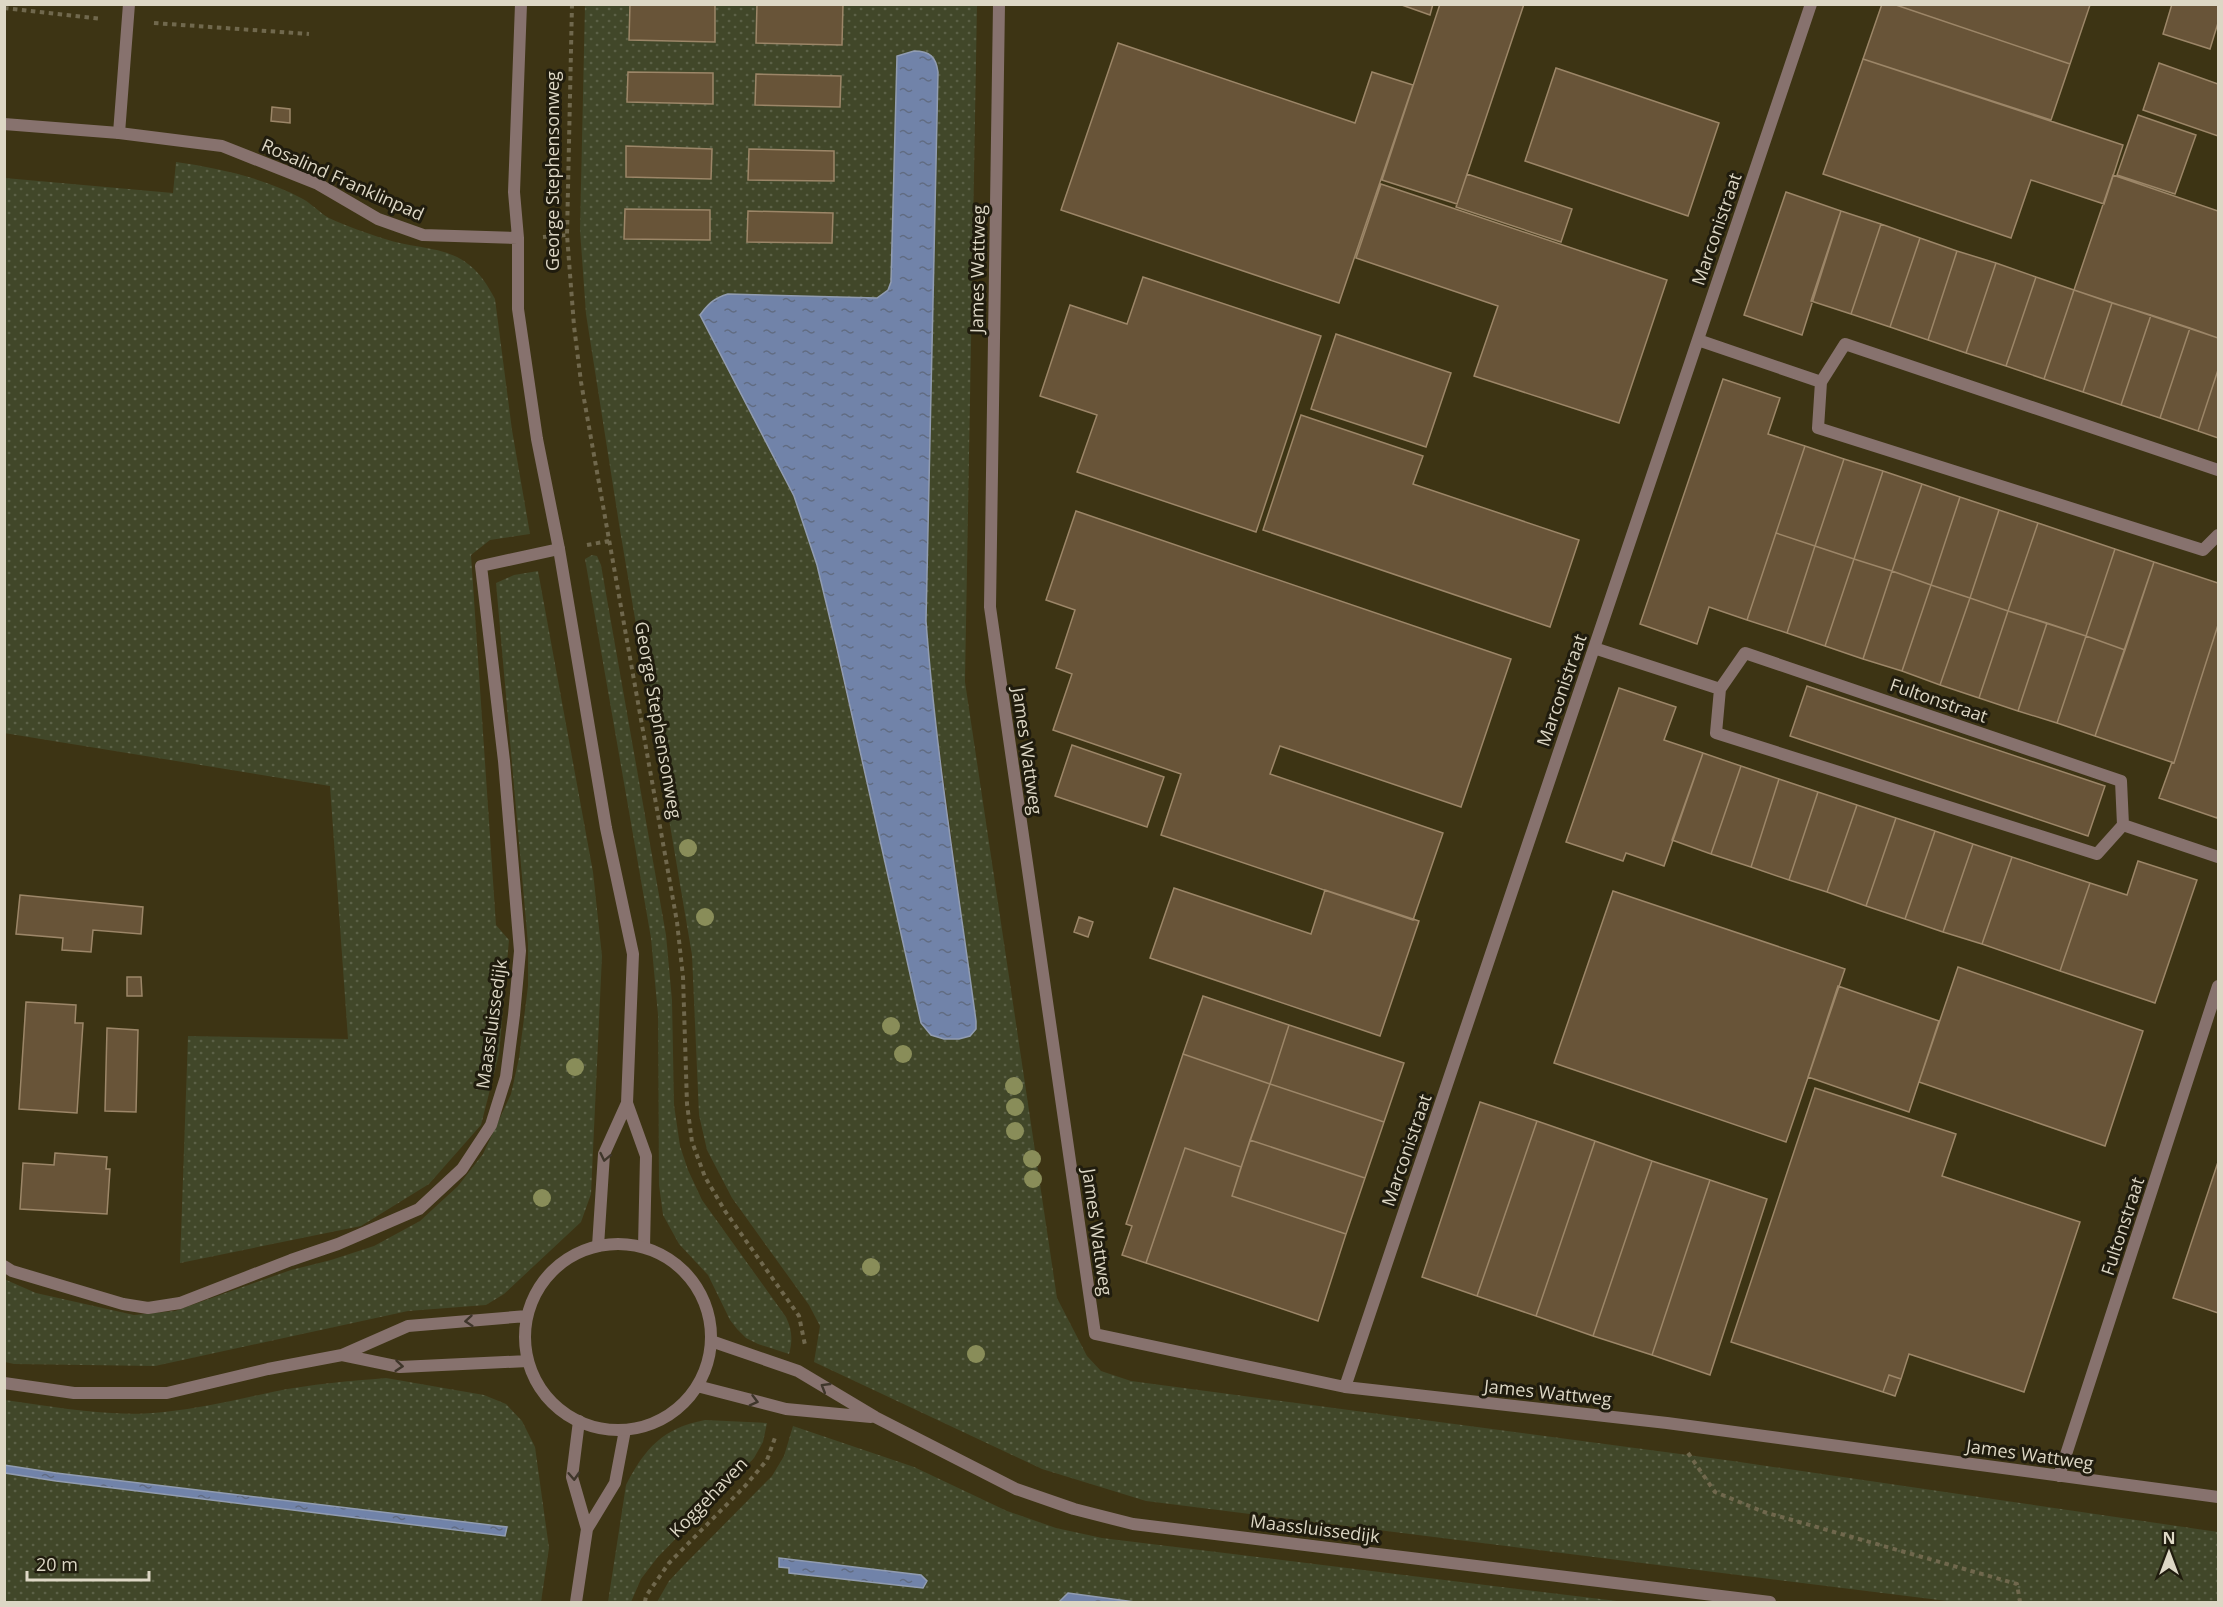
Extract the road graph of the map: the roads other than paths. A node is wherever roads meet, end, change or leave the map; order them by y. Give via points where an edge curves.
1 (129, 4) edge
2 (520, 4) edge
3 (999, 4) edge
4 (1811, 4) edge
5 (4, 124) edge
6 (120, 133) junction
7 (518, 238) junction
8 (1698, 340) junction
9 (1821, 382) junction
10 (2218, 470) edge
11 (2218, 535) edge
12 (559, 549) junction
13 (1594, 648) junction
14 (1720, 689) junction
15 (2122, 825) junction
16 (2218, 857) edge
17 (2218, 986) edge
18 (627, 1103) junction
19 (598, 1246) junction
20 (644, 1247) junction
21 (4, 1266) edge
22 (527, 1316) junction
23 (711, 1341) junction
24 (342, 1355) junction
25 (528, 1361) junction
26 (4, 1383) edge
27 (698, 1386) junction
28 (1345, 1387) junction
29 (876, 1417) junction
30 (579, 1421) junction
31 (625, 1430) junction
32 (2060, 1476) junction
33 (2218, 1497) edge
34 (587, 1529) junction
35 (576, 1602) edge
36 (1770, 1602) edge

1 - 6 street
2 - 7 street, George Stephensonweg via 514,192
3 - 28 street, James Wattweg via 990,607 1095,1334
4 - 8 street, Marconistraat
5 - 6 street, Rosalind Franklinpad
6 - 7 street, Rosalind Franklinpad via 222,147 318,184 378,219 423,235
7 - 12 street, George Stephensonweg via 518,309 537,439
8 - 9 street
8 - 13 street, Marconistraat
9 - 10 street via 1845,344
9 - 11 street via 1818,428 2203,550
12 - 18 street, George Stephensonweg via 606,828 633,954
12 - 21 street, Maassluissedijk via 481,566 504,761 520,951 506,1077 491,1125 462,1169 419,1209 180,1303 148,1308 123,1304
13 - 14 street
13 - 28 street, Marconistraat
14 - 15 street, Fultonstraat via 1716,733 2097,854
14 - 15 street, Fultonstraat via 1745,652 2121,781
15 - 16 street
17 - 32 street, Fultonstraat
18 -> 19 street, George Stephensonweg via 604,1155
18 - 20 street, George Stephensonweg via 646,1156
19 - 20 street
19 - 22 street via 578,1252 560,1264 534,1296
20 - 23 street via 675,1263 699,1290 710,1323
22 -> 24 street via 408,1326
22 - 25 street
23 - 27 street
29 -> 23 street, Maassluissedijk via 798,1371
24 -> 25 street via 400,1367
24 - 26 street via 167,1393 74,1393
25 - 30 street via 552,1403
27 -> 29 street, Maassluissedijk via 786,1409
27 - 31 street via 674,1412 659,1421
28 - 32 street, James Wattweg via 1667,1423
29 - 36 street, Maassluissedijk via 1016,1489 1132,1524
30 - 31 street via 593,1427
30 -> 34 street via 572,1477
31 - 34 street via 615,1483
32 - 33 street, James Wattweg
34 - 35 street

